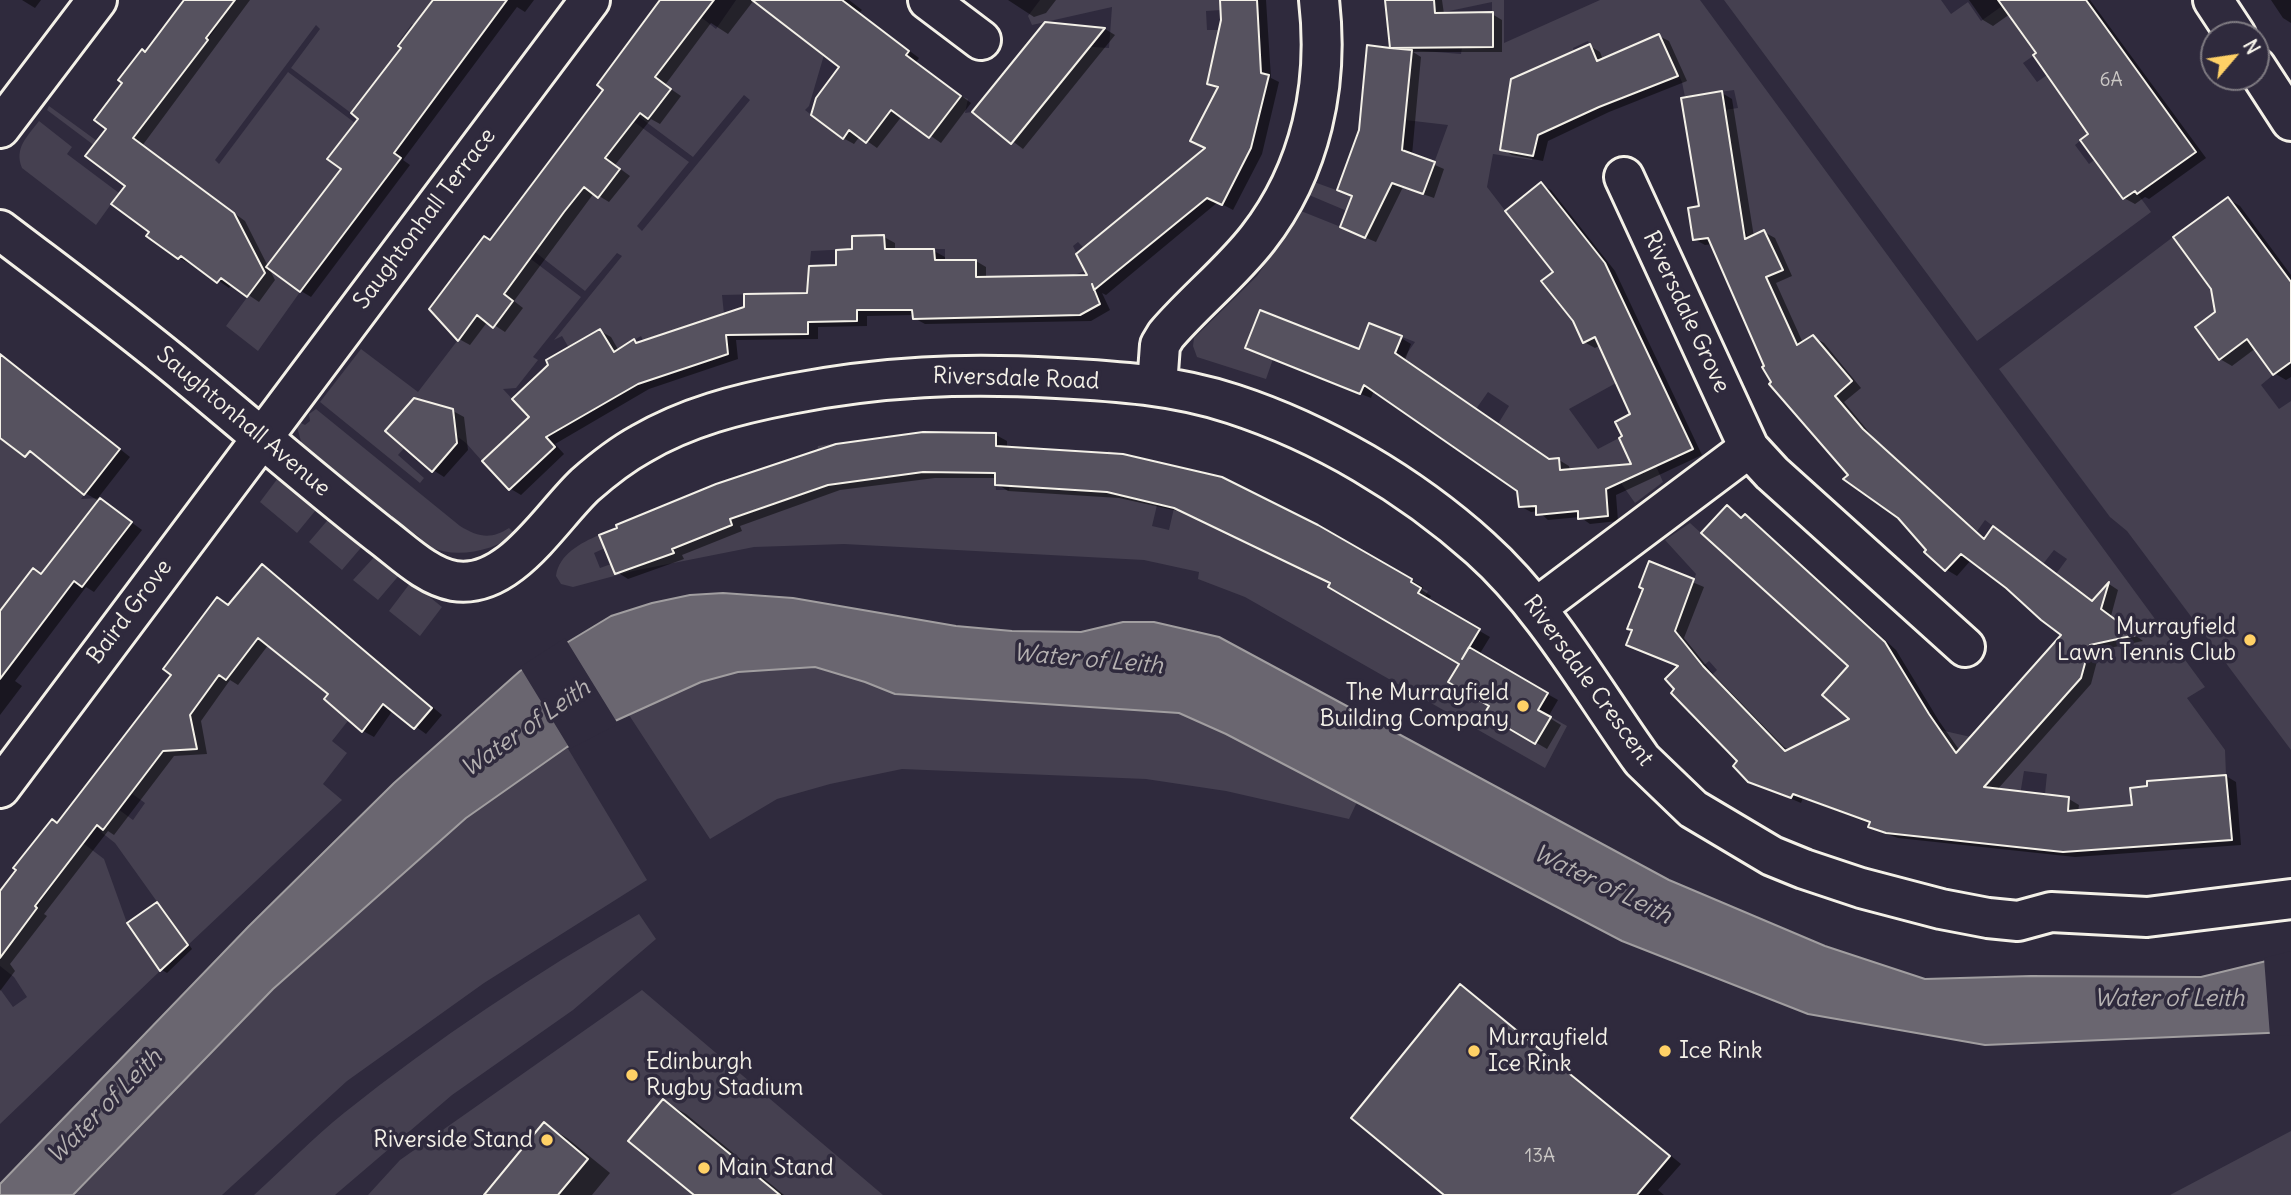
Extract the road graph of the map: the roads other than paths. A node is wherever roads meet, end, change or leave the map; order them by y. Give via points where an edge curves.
1 (97, 0) edge
2 (590, 0) edge
3 (928, 0) edge
4 (1319, 0) edge
5 (2213, 0) edge
6 (2227, 21) edge
7 (981, 40) dead end
8 (2270, 88) edge
9 (2291, 121) edge
10 (0, 128) edge
11 (1624, 177) dead end
12 (0, 230) edge
13 (1157, 386) junction
14 (261, 437) junction
15 (1749, 448) junction
16 (497, 573) joint
17 (1536, 608) junction
18 (1965, 647) dead end
19 (0, 788) edge
20 (2291, 900) edge

1 - 10 street
2 - 14 street, Saughtonhall Terrace
3 - 7 street
4 - 13 street via 1323,57 1304,156 1281,204 1257,239 1166,335 1160,345
5 - 6 street
8 - 9 street
11 - 15 street, Riversdale Grove
12 - 14 street, Saughtonhall Avenue
13 - 16 street, Riversdale Road via 932,375 818,389 705,414 615,461
13 - 17 street, Riversdale Crescent via 1267,416 1370,468 1463,533 1507,573
14 - 16 street, Saughtonhall Avenue via 343,506 438,576 472,581
14 - 19 street, Baird Grove
15 - 17 street
15 - 18 street, Riversdale Grove
17 - 20 street, Riversdale Crescent via 1642,760 1676,795 1727,831 1804,870 1941,909 2018,921 2051,912 2147,917

